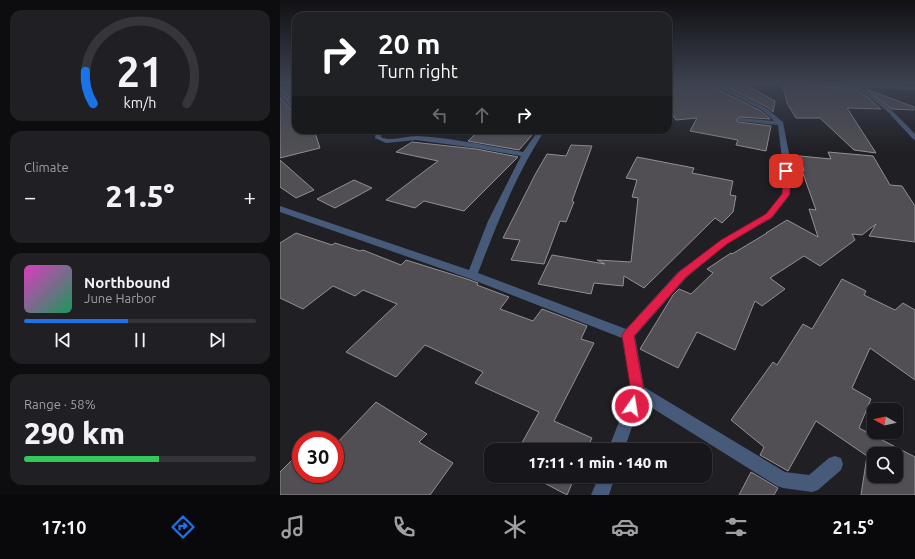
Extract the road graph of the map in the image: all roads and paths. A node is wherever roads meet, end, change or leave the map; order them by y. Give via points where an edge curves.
1 (758, 106) edge
2 (884, 106) edge
3 (740, 120) dead end
4 (781, 123) junction
5 (378, 134) edge
6 (539, 134) edge
7 (915, 138) edge
8 (525, 155) junction
9 (280, 209) edge
10 (472, 275) junction
11 (628, 335) junction
12 (638, 391) junction
13 (619, 443) edge
14 (835, 464) dead end
15 (604, 483) edge
16 (600, 495) edge

1 - 4 street
2 - 7 street
3 - 4 street
4 - 11 street via 786,159 786,194 769,216 724,242 682,275
5 - 8 street via 377,137 382,140 416,138
6 - 8 street
8 - 10 street via 493,221
9 - 10 street
10 - 11 street
11 - 12 street
12 - 13 street
12 - 14 street via 783,480 812,484
15 - 16 street

